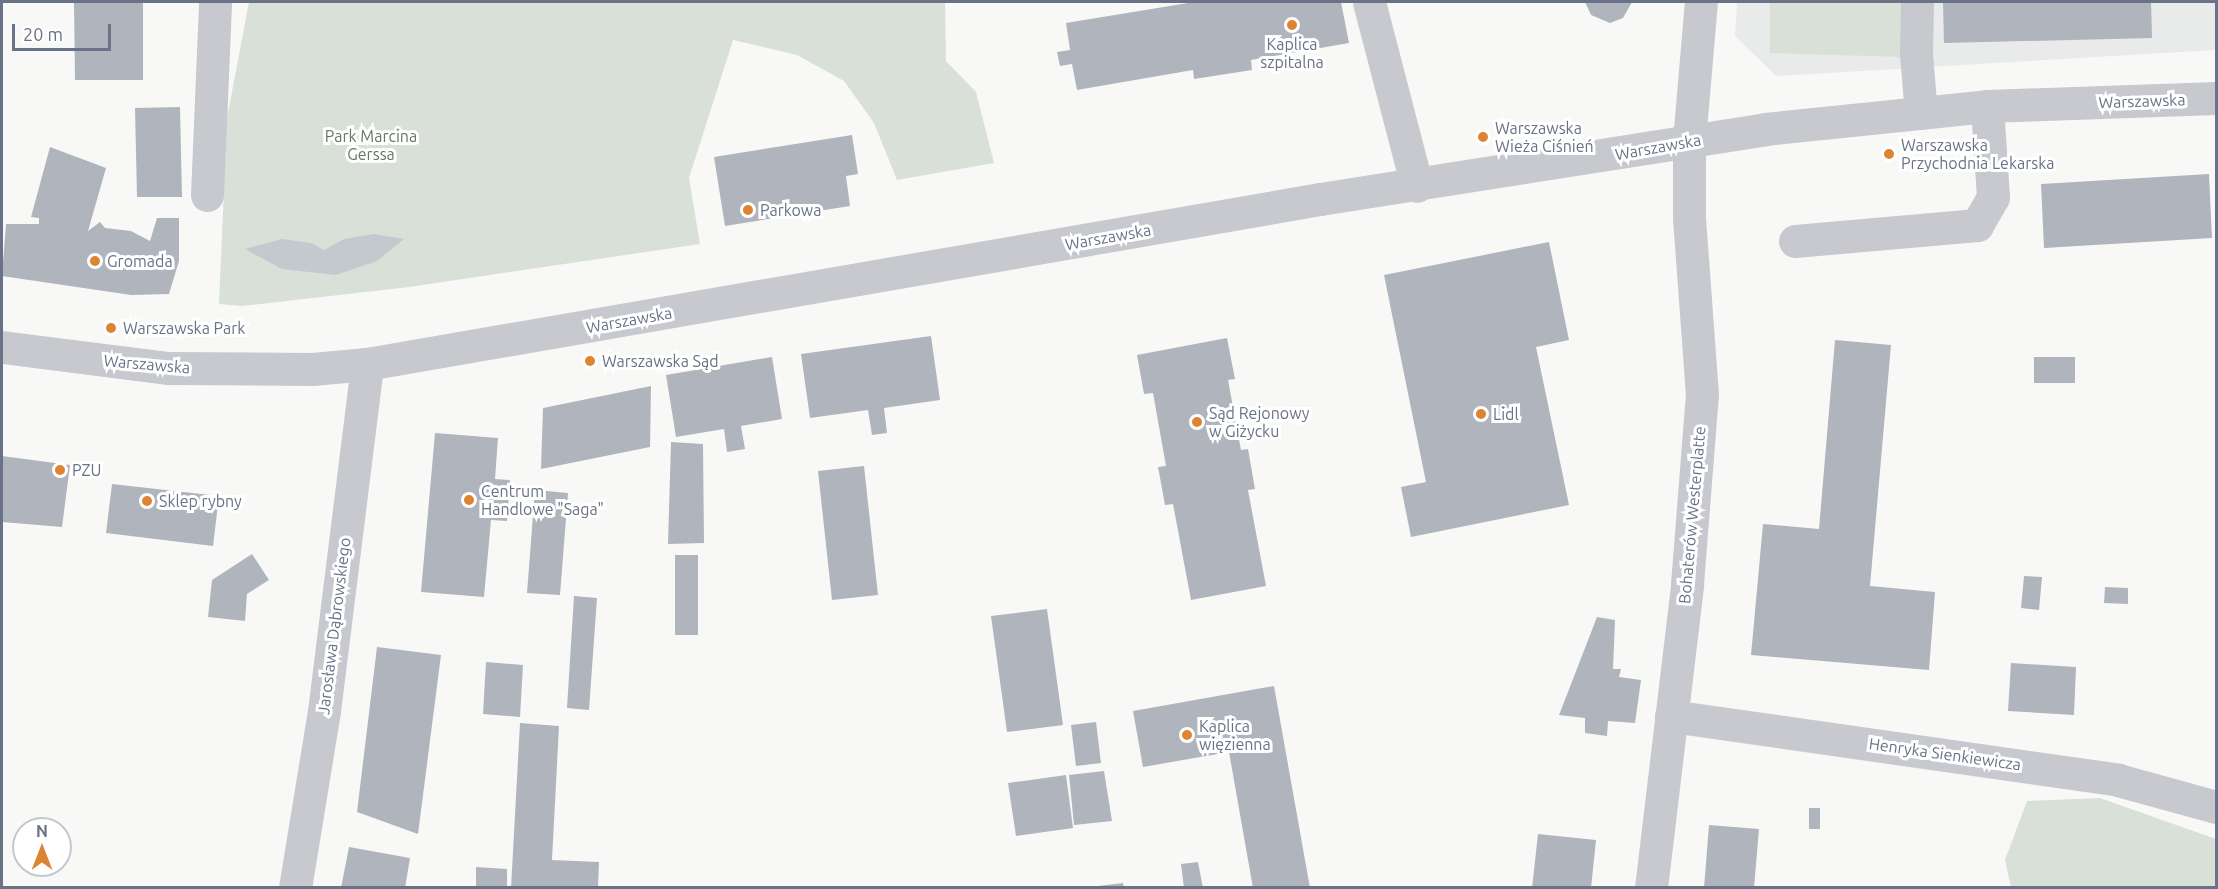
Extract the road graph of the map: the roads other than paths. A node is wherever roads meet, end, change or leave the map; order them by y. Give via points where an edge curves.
1 (215, 2) edge
2 (1369, 2) edge
3 (1701, 2) edge
4 (1917, 2) edge
5 (2217, 98) edge
6 (1987, 106) junction
7 (1921, 113) junction
8 (1689, 141) junction
9 (1417, 186) junction
10 (207, 195) dead end
11 (1795, 240) dead end
12 (2, 347) edge
13 (367, 364) junction
14 (1671, 716) junction
15 (2217, 807) edge
16 (295, 888) edge
17 (1651, 888) edge

1 - 10 street
2 - 9 street
3 - 8 street, Bohaterów Westerplatte
4 - 7 street
5 - 6 street, Warszawska
6 - 7 street, Warszawska
6 - 11 street via 1993,197 1977,225
7 - 8 street, Warszawska
8 - 9 street, Warszawska
8 - 14 street, Bohaterów Westerplatte via 1689,218 1702,395 1695,504
9 - 13 street, Warszawska
12 - 13 street, Warszawska via 169,368 312,369
13 - 16 street, Jarosława Dąbrowskiego via 324,711
14 - 15 street, Henryka Sienkiewicza via 2107,778
14 - 17 street, Bohaterów Westerplatte

